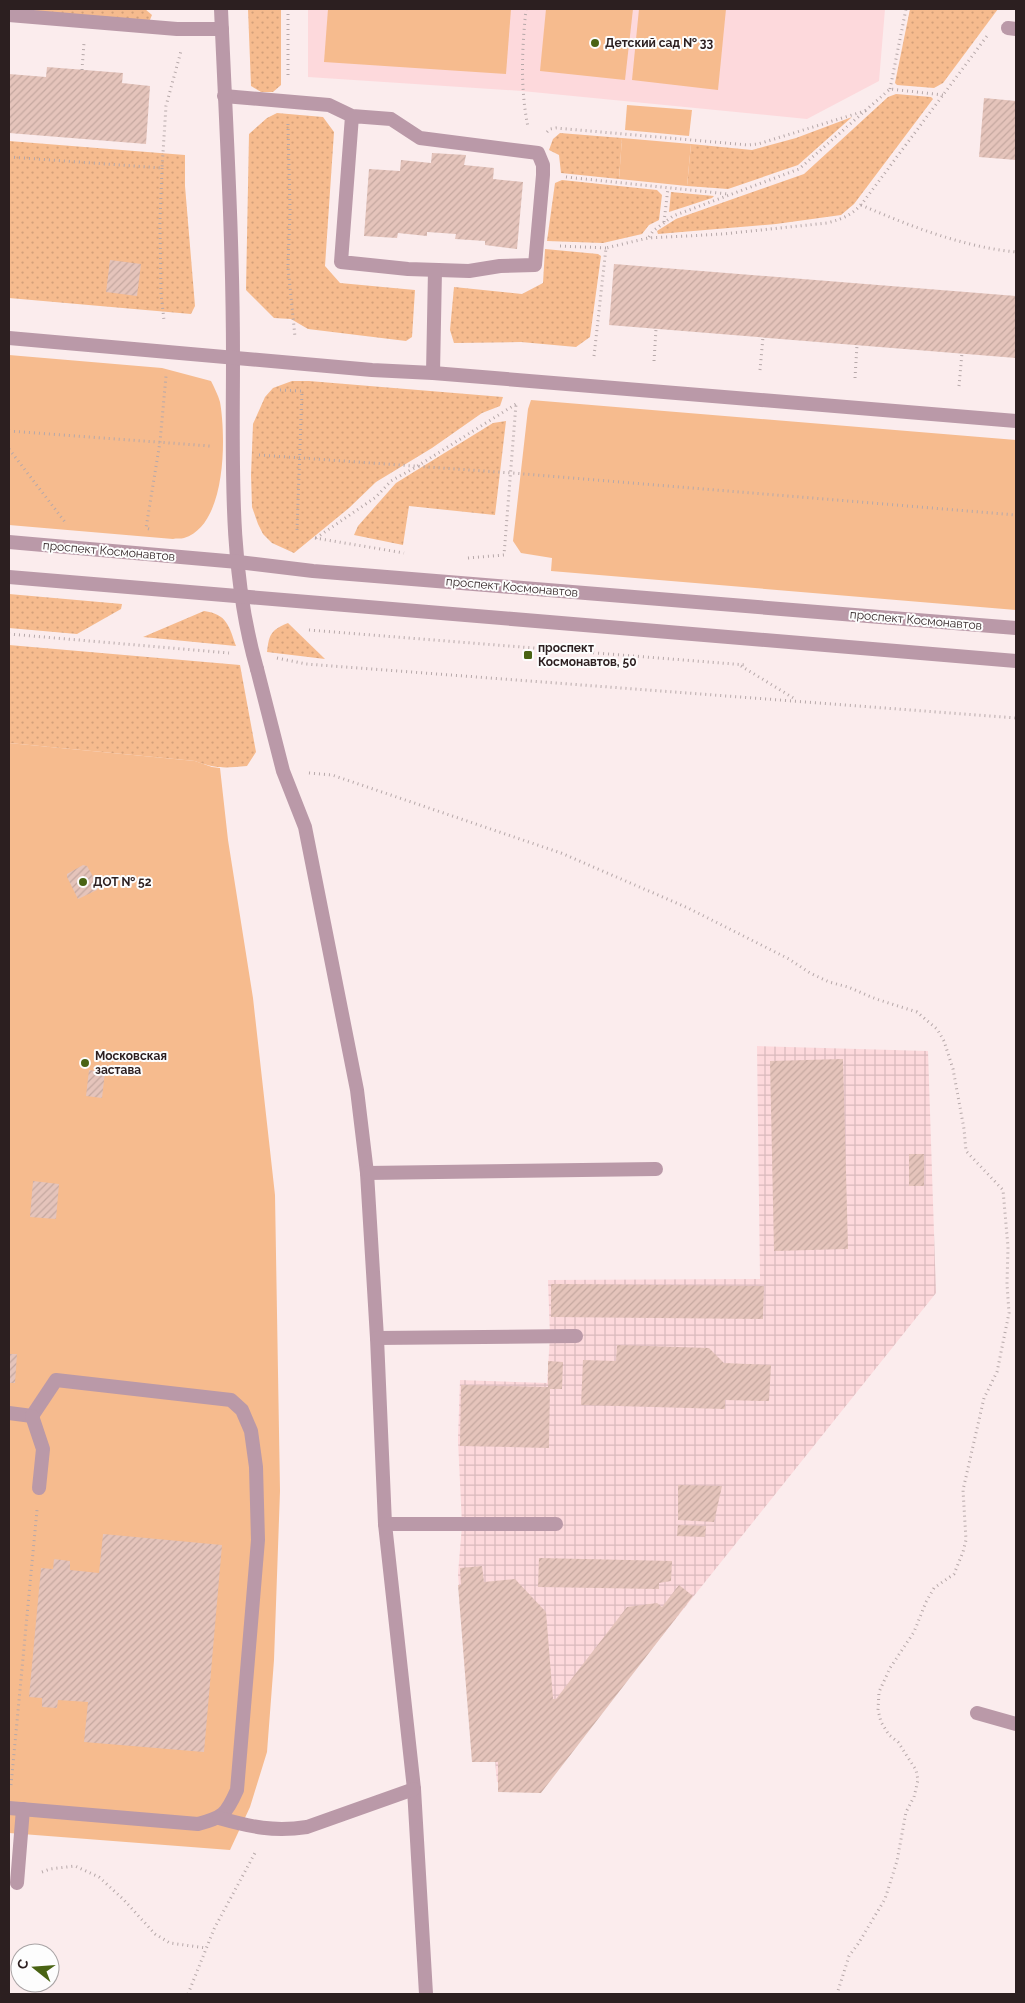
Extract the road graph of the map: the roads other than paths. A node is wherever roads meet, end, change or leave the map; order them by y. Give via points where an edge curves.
1 (221, 9) edge
2 (9, 14) edge
3 (222, 29) junction
4 (224, 96) junction
5 (352, 116) junction
6 (435, 270) junction
7 (9, 338) edge
8 (233, 357) junction
9 (433, 373) junction
10 (1016, 422) edge
11 (9, 542) edge
12 (238, 562) junction
13 (9, 577) edge
14 (241, 596) junction
15 (1016, 628) edge
16 (1016, 661) edge
17 (656, 1170) dead end
18 (367, 1173) junction
19 (576, 1336) dead end
20 (377, 1338) junction
21 (9, 1413) edge
22 (32, 1416) junction
23 (39, 1488) road end
24 (385, 1524) junction
25 (556, 1524) dead end
26 (978, 1713) dead end
27 (1016, 1724) edge
28 (414, 1789) junction
29 (14, 1808) edge
30 (220, 1818) junction
31 (17, 1883) road end
32 (426, 1994) edge

1 - 3 street
2 - 3 street via 185,29
3 - 4 street
4 - 5 street via 329,105
4 - 8 street
5 - 6 street via 341,262
5 - 6 street via 391,119 420,138 538,153 543,175 535,265 469,271
6 - 9 street
7 - 8 street
8 - 9 street
8 - 12 street
9 - 10 street
11 - 12 street, проспект Космонавтов
12 - 14 street
12 - 15 street, проспект Космонавтов via 314,571
13 - 14 street
14 - 16 street
14 - 18 street via 284,771 305,827 357,1090
17 - 18 street
18 - 20 street
19 - 20 street
20 - 24 street
21 - 22 street
22 - 23 street via 43,1449
22 - 30 street via 56,1380 231,1400 242,1410 250,1431 256,1467 258,1540 237,1790
24 - 25 street
24 - 28 street
26 - 27 street
28 - 30 street via 307,1827 269,1830
28 - 32 street
29 - 30 street via 198,1824
29 - 31 street

